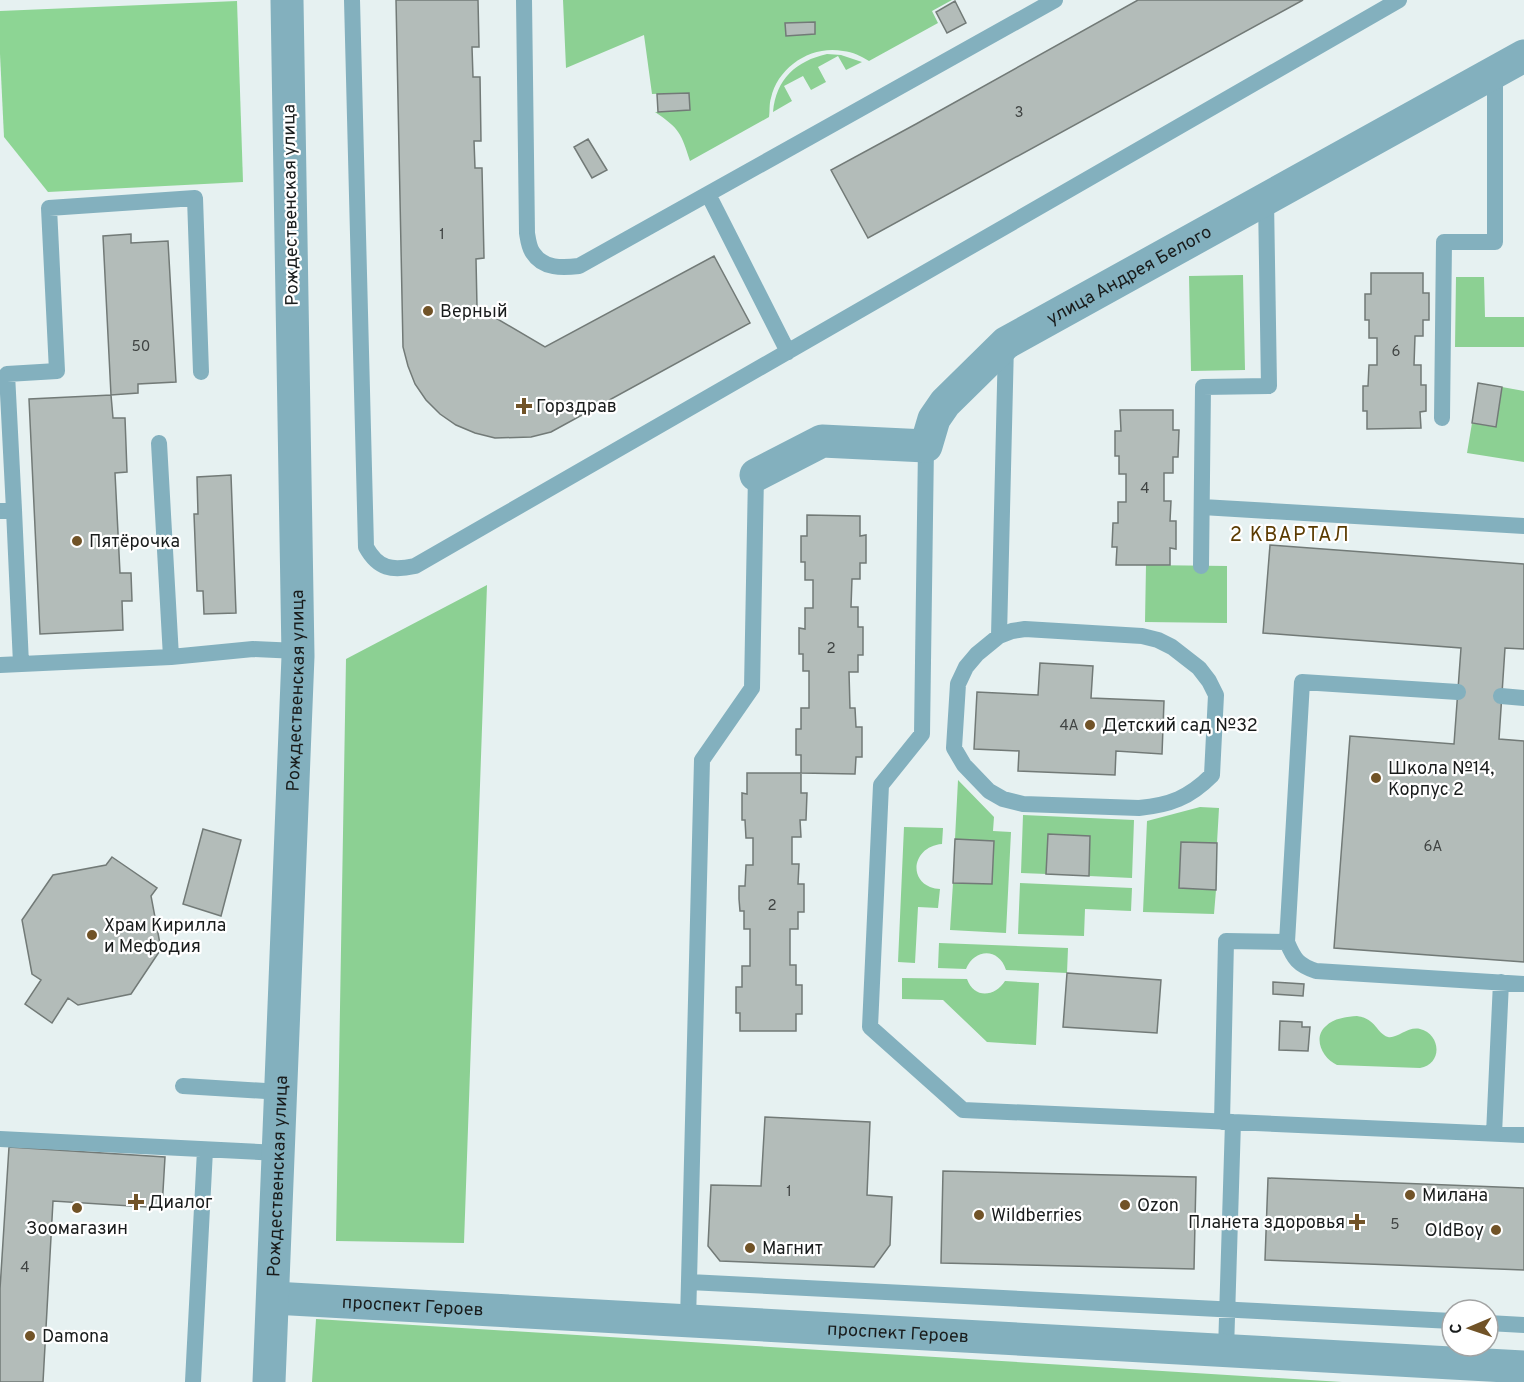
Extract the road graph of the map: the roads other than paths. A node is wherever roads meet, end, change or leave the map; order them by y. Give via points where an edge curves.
1 (287, 0) edge
2 (352, 0) edge
3 (524, 0) edge
4 (1055, 0) edge
5 (1399, 0) edge
6 (1524, 56) edge
7 (1495, 72) junction
8 (708, 194) junction
9 (1266, 200) junction
10 (1006, 343) junction
11 (788, 352) junction
12 (201, 372) dead end
13 (1442, 418) dead end
14 (159, 442) dead end
15 (926, 446) junction
16 (756, 475) joint
17 (1202, 507) junction
18 (7, 510) edge
19 (1524, 526) edge
20 (1201, 566) dead end
21 (999, 636) junction
22 (298, 651) junction
23 (171, 657) junction
24 (21, 664) junction
25 (0, 665) edge
26 (1458, 692) dead end
27 (1502, 696) dead end
28 (1524, 698) edge
29 (1287, 942) junction
30 (1501, 982) junction
31 (1524, 984) edge
32 (183, 1086) dead end
33 (281, 1092) junction
34 (1227, 1122) junction
35 (1494, 1134) junction
36 (1524, 1135) edge
37 (0, 1139) edge
38 (205, 1150) junction
39 (279, 1153) junction
40 (690, 1282) junction
41 (273, 1298) junction
42 (1227, 1310) junction
43 (1440, 1320) edge
44 (688, 1321) junction
45 (1500, 1324) edge
46 (1524, 1325) edge
47 (1226, 1350) junction
48 (1524, 1366) edge
49 (193, 1382) edge
50 (269, 1382) edge

1 - 22 street, Рождественская улица
2 - 11 lane via 365,533 366,547 384,567 400,570 415,566
3 - 8 lane via 527,233 532,253 545,264 561,268 579,266
4 - 8 lane
5 - 11 lane
6 - 7 street, улица Андрея Белого
7 - 9 street, улица Андрея Белого
7 - 13 lane via 1495,242 1444,242
8 - 11 lane
9 - 10 street, улица Андрея Белого
9 - 17 lane via 1269,386 1203,387
10 - 15 street, улица Андрея Белого via 945,403 934,418
10 - 21 lane
12 - 18 lane via 195,198 49,208 57,371 7,374
14 - 23 lane
15 - 16 street via 822,441
15 - 34 lane via 922,734 881,785 870,1027 963,1110
16 - 40 lane via 752,688 702,760
17 - 19 lane
17 - 20 lane
18 - 24 lane
21 - 21 lane via 977,654 958,684 954,748 989,791 1023,804 1155,807 1185,797 1212,775 1216,695 1199,668 1172,646 1142,636 1025,629
22 - 23 lane via 253,649
22 - 33 street, Рождественская улица
23 - 24 lane
24 - 25 lane
26 - 29 lane via 1302,682
27 - 28 lane
29 - 30 lane via 1302,966 1316,971
29 - 34 lane via 1226,941
30 - 31 lane
30 - 35 lane
32 - 33 lane
33 - 39 street, Рождественская улица
34 - 35 lane
34 - 42 lane
35 - 36 lane
37 - 38 lane
38 - 39 lane
38 - 49 lane
39 - 41 street, Рождественская улица
40 - 42 lane
40 - 44 lane
41 - 44 street, проспект Героев
41 - 50 street, Рождественская улица
42 - 43 lane
42 - 47 lane
44 - 47 street, проспект Героев
45 - 46 lane
47 - 48 street, проспект Героев

